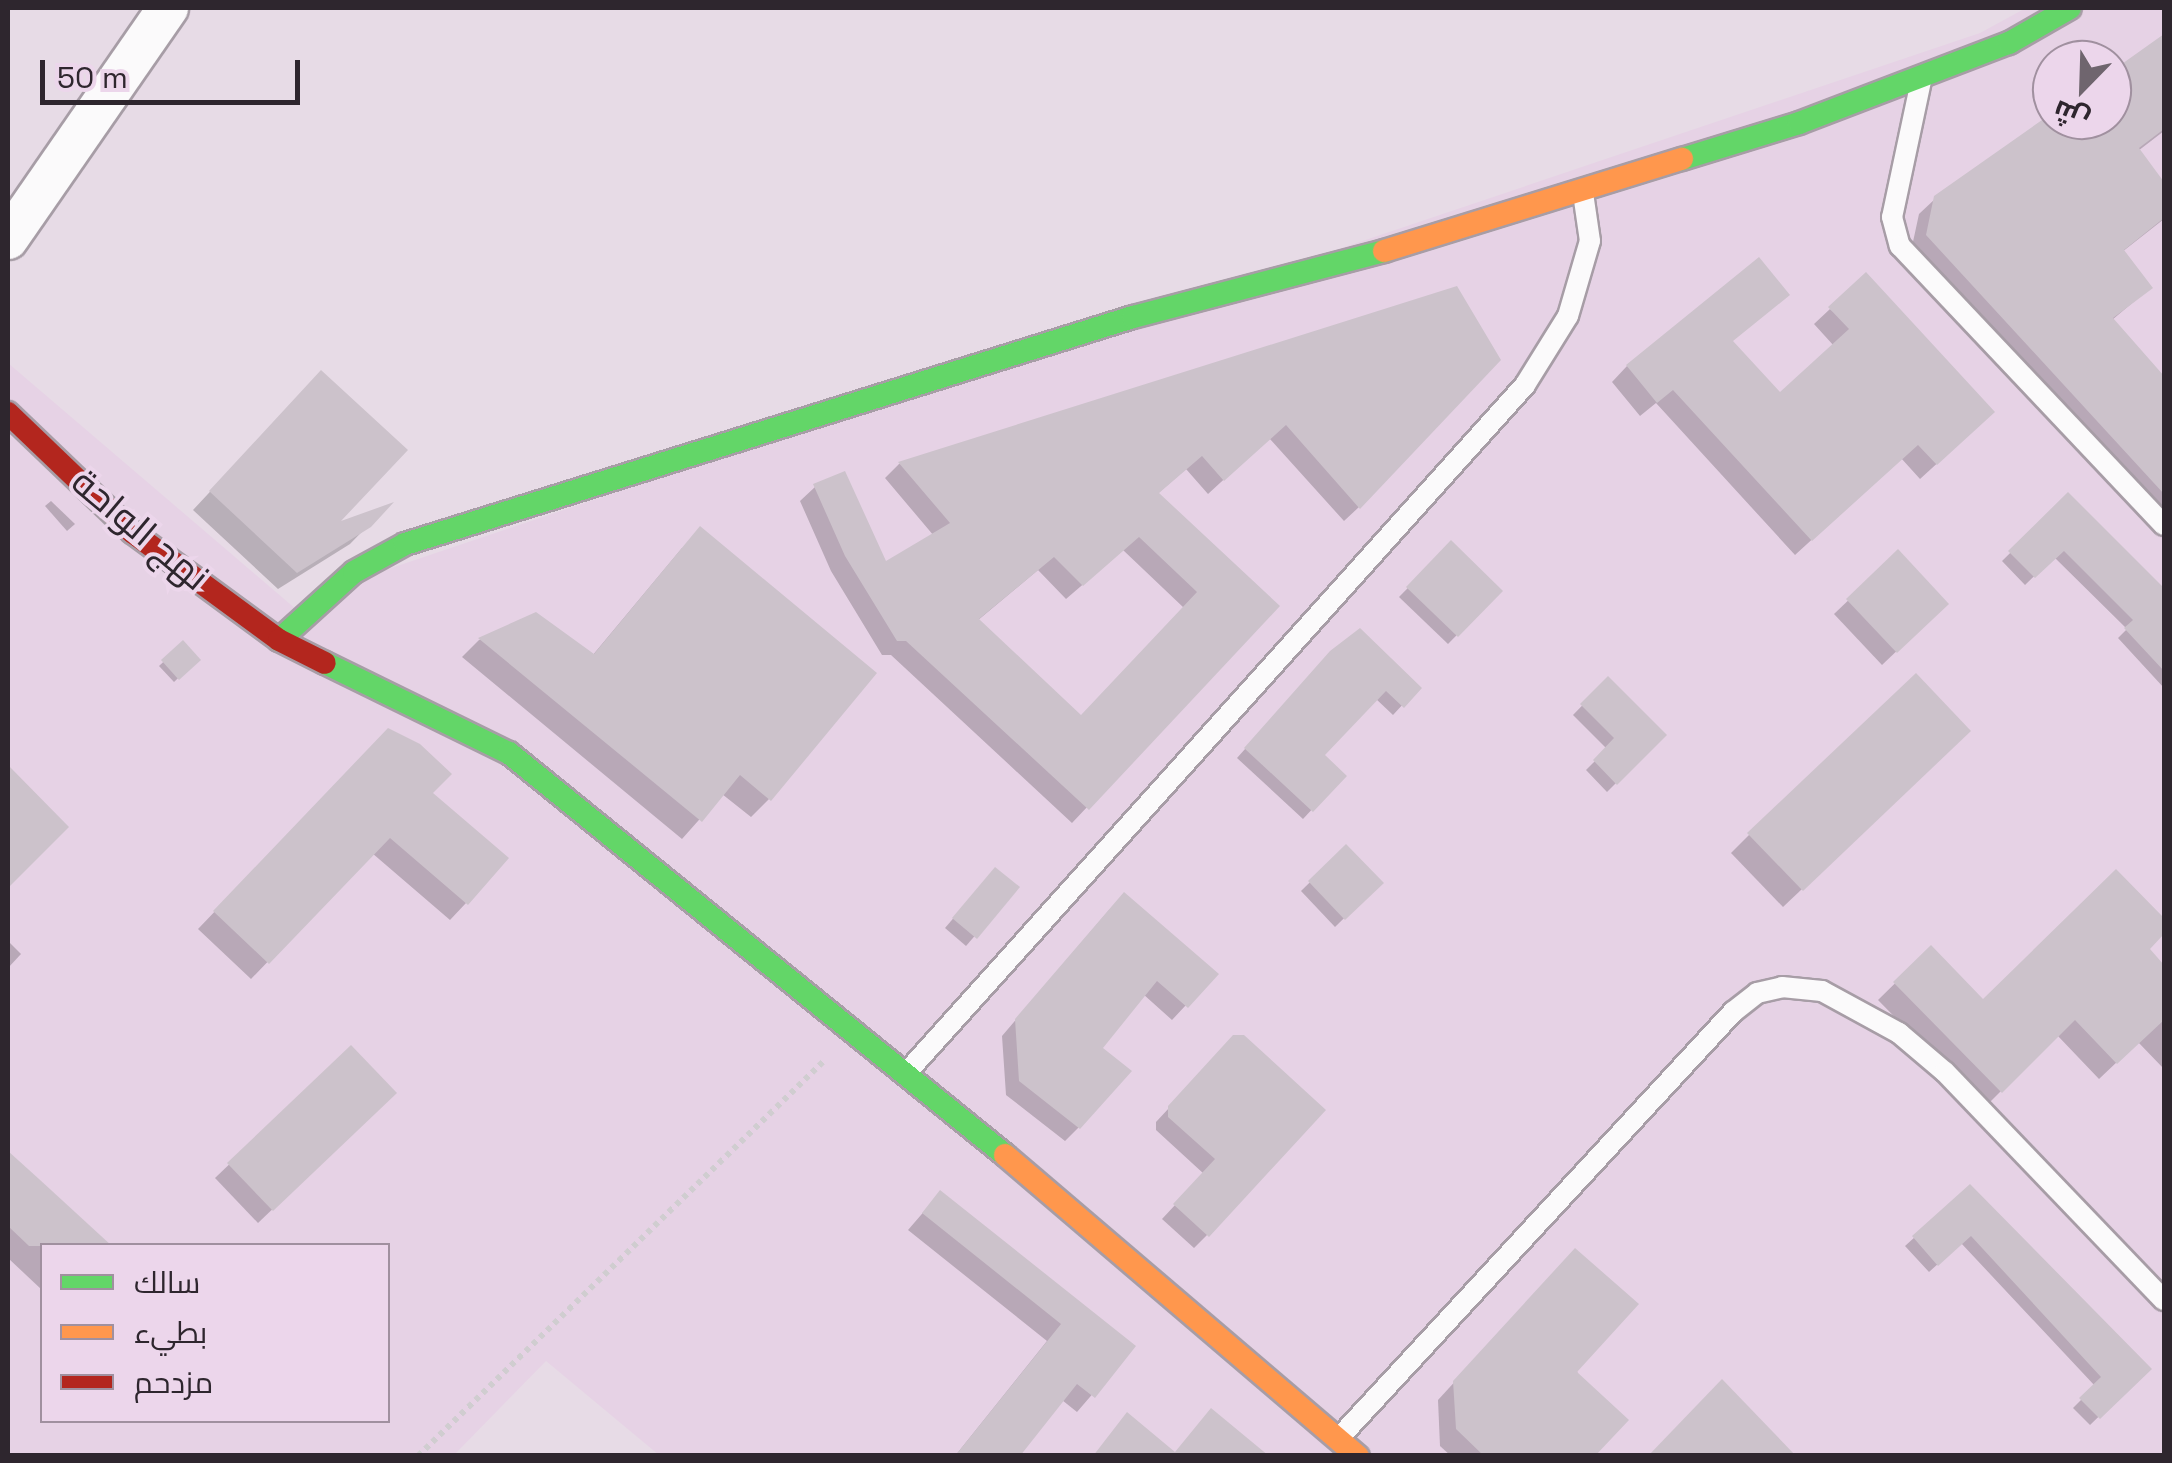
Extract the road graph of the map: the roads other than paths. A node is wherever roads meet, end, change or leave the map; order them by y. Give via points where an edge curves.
1 (168, 8) edge
2 (2070, 8) edge
3 (1922, 75) junction
4 (1582, 188) junction
5 (8, 239) edge
6 (8, 413) edge
7 (2164, 525) edge
8 (279, 640) junction
9 (906, 1072) junction
10 (2160, 1284) edge
11 (1338, 1438) junction
12 (1358, 1456) edge

1 - 5 street
2 - 3 street via 2009,43
3 - 4 street via 1799,123
3 - 7 lane via 1892,217 1900,246
4 - 8 street via 1386,250 1133,317 406,544 354,572
4 - 9 lane via 1590,241 1568,316 1526,385
6 - 8 street, نهج الواحة via 132,532
8 - 9 street, نهج الواحة via 510,753
9 - 11 street, نهج الواحة
10 - 11 lane via 1899,1034 1822,992 1782,987 1758,993 1734,1012
11 - 12 street, نهج الواحة

